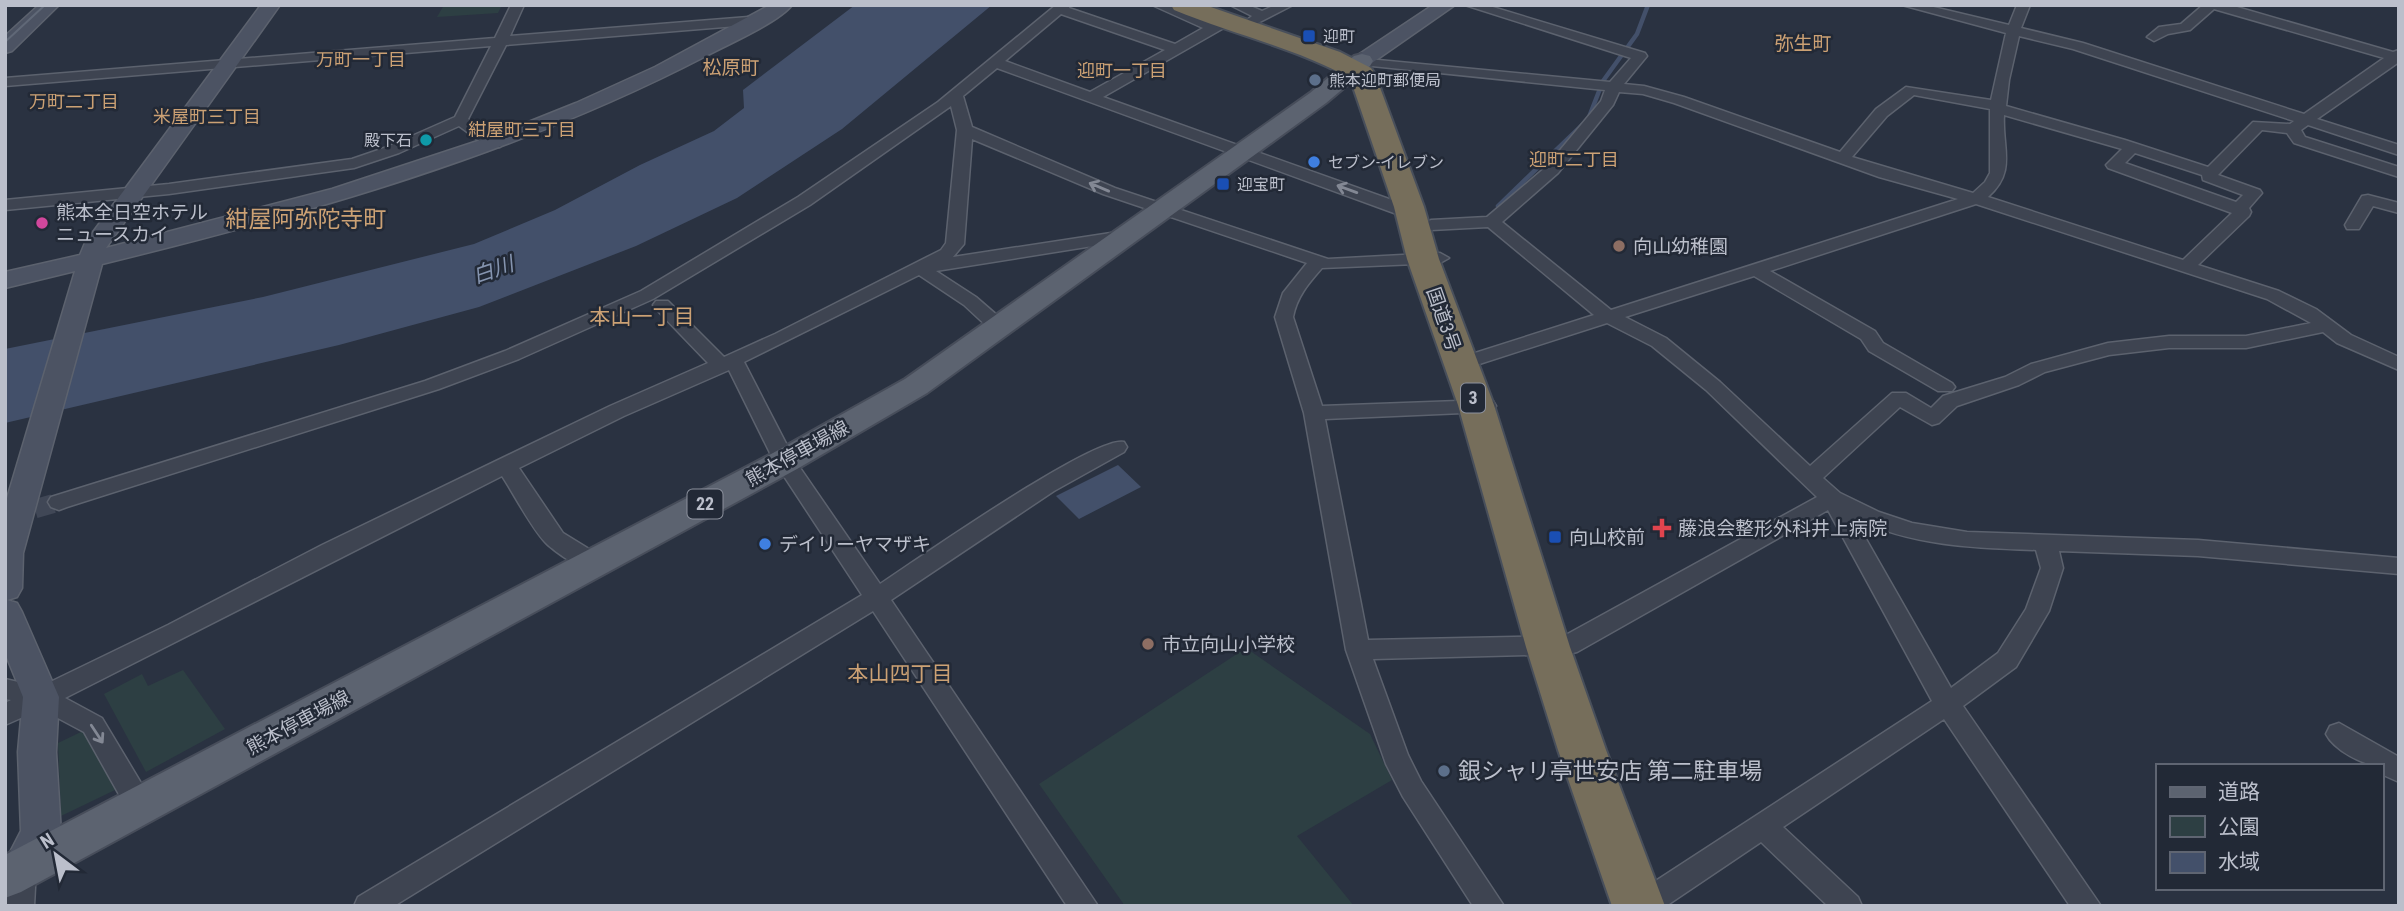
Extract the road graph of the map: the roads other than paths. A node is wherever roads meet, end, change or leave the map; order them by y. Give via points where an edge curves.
1 (31, 5) edge
2 (50, 5) edge
3 (271, 5) edge
4 (518, 5) edge
5 (783, 5) edge
6 (1158, 5) edge
7 (1183, 5) edge
8 (1287, 5) edge
9 (1446, 5) edge
10 (1471, 5) edge
11 (1908, 5) edge
12 (2024, 5) edge
13 (2213, 5) edge
14 (1062, 7) edge
15 (761, 10) edge
16 (1232, 16) edge
17 (737, 22) junction
18 (5, 27) edge
19 (2012, 30) junction
20 (2154, 37) dead end
21 (501, 41) junction
22 (5, 47) edge
23 (1176, 49) junction
24 (2397, 57) edge
25 (997, 62) junction
26 (1357, 64) junction
27 (226, 65) junction
28 (5, 82) edge
29 (1613, 88) junction
30 (955, 95) junction
31 (1092, 97) junction
32 (1999, 108) junction
33 (2309, 119) junction
34 (460, 120) junction
35 (2293, 129) junction
36 (965, 130) junction
37 (489, 140) junction
38 (2133, 147) junction
39 (2399, 150) edge
40 (1243, 151) junction
41 (1843, 159) junction
42 (2399, 172) edge
43 (2211, 173) junction
44 (134, 193) junction
45 (1976, 200) junction
46 (5, 205) edge
47 (1164, 208) junction
48 (2236, 208) junction
49 (2399, 208) edge
50 (1492, 222) junction
51 (2353, 225) dead end
52 (1124, 236) junction
53 (1426, 239) junction
54 (1319, 261) junction
55 (90, 262) junction
56 (2187, 267) junction
57 (920, 268) junction
58 (5, 269) edge
59 (1756, 270) junction
60 (5, 280) edge
61 (662, 305) dead end
62 (1607, 316) junction
63 (2326, 326) junction
64 (999, 327) junction
65 (1468, 362) junction
66 (728, 364) junction
67 (2399, 364) edge
68 (1945, 387) dead end
69 (1484, 406) junction
70 (1314, 413) junction
71 (1117, 447) dead end
72 (785, 461) junction
73 (506, 466) junction
74 (1811, 477) junction
75 (1832, 498) junction
76 (59, 502) tunnel mouth
77 (2045, 542) junction
78 (594, 563) junction
79 (2399, 566) edge
80 (5, 588) edge
81 (877, 597) junction
82 (5, 612) edge
83 (1558, 646) junction
84 (1357, 650) junction
85 (5, 689) edge
86 (41, 697) junction
87 (1947, 704) junction
88 (5, 715) edge
89 (2339, 734) dead end
90 (2399, 771) edge
91 (140, 806) junction
92 (1762, 825) junction
93 (16, 885) edge
94 (1650, 903) edge
95 (368, 906) edge
96 (1084, 906) edge
97 (1490, 906) edge
98 (1848, 906) edge
99 (2087, 906) edge

1 - 18 street
2 - 22 street
3 - 27 street
4 - 21 street
5 - 15 street
6 - 16 street
7 - 16 highway, 国道3号 / 3
8 - 16 street
9 - 26 street
10 - 29 street via 1640,56
11 - 19 street
12 - 19 street
13 - 20 street via 2185,27 2164,30
13 - 24 street
14 - 23 street
14 - 25 street
15 - 17 street
15 - 37 street via 609,97
16 - 23 street
16 - 26 highway, 国道3号 / 3
17 - 21 street via 689,21
17 - 37 street
19 - 32 street
19 - 33 street via 2091,50
21 - 27 street
21 - 34 street
23 - 31 street
24 - 33 street
25 - 30 street
25 - 31 street
26 - 29 street
26 - 40 main road, 熊本停車場線 / 22
26 - 53 highway, 国道3号 / 3 via 1377,72 1388,99
27 - 28 street
27 - 44 street
29 - 41 street via 1644,90 1679,100
29 - 50 street via 1608,102 1552,170
30 - 36 street
30 - 76 street via 804,201 647,295 432,385
31 - 40 street
32 - 38 street
32 - 41 street via 1911,90 1875,117
32 - 45 street via 1995,180
33 - 35 street
33 - 39 street
34 - 37 street
34 - 44 street via 354,163
35 - 42 street via 2299,140
35 - 43 street via 2258,125
47 -> 36 street via 1109,191
36 - 57 street via 956,244
37 - 55 street
38 - 43 street
38 - 48 street via 2114,165
40 - 47 main road, 熊本停車場線 / 22
53 -> 40 street
41 - 45 street
43 - 48 street via 2209,177 2254,193
44 - 46 street
44 - 55 street
45 - 56 street
45 - 59 street
47 - 52 main road, 熊本停車場線 / 22
47 - 54 street
48 - 56 street via 2243,212
49 - 51 street via 2368,200
50 - 53 street
50 - 62 street
52 - 57 street
52 - 64 main road, 熊本停車場線 / 22
53 - 54 street via 1327,264
53 - 65 highway, 国道3号 / 3
54 - 70 street via 1294,290 1284,317
55 - 58 street
55 - 60 street
55 - 80 street via 6,553
56 - 63 street via 2273,295
57 - 64 street
57 - 66 street
59 - 62 street
59 - 68 street via 1868,335 1876,347
61 - 66 street
62 - 65 street
62 - 74 street via 1660,342
63 - 67 street
63 - 74 street via 2246,342 2169,342 2108,349 2038,368 1950,401 1932,418 1899,397
64 - 72 main road, 熊本停車場線 / 22 via 916,386
65 - 69 highway, 国道3号 / 3
66 - 72 street
66 - 73 street via 617,411
69 - 70 street
69 - 83 highway, 国道3号 / 3
70 - 84 street
71 - 81 street via 1046,486
72 - 78 main road, 熊本停車場線 / 22
72 - 81 street
73 - 78 street via 555,539
73 - 86 street
74 - 75 street
75 - 77 street via 1909,531 1967,540
75 - 83 street
75 - 87 street
77 - 79 street via 2198,548
77 - 87 street via 2052,568 2036,611 2007,660
78 - 91 main road, 熊本停車場線 / 22
81 - 95 street
81 - 96 street
82 - 86 street
83 - 84 street
83 - 94 highway, 国道3号 / 3
84 - 97 street via 1395,756 1412,789
85 - 86 street
86 - 88 street
86 -> 91 street via 93,725
86 - 93 street via 37,752 41,833
87 - 92 street
87 - 99 street
89 - 90 street
91 - 93 main road, 熊本停車場線 / 22
92 - 94 street
92 - 98 street

